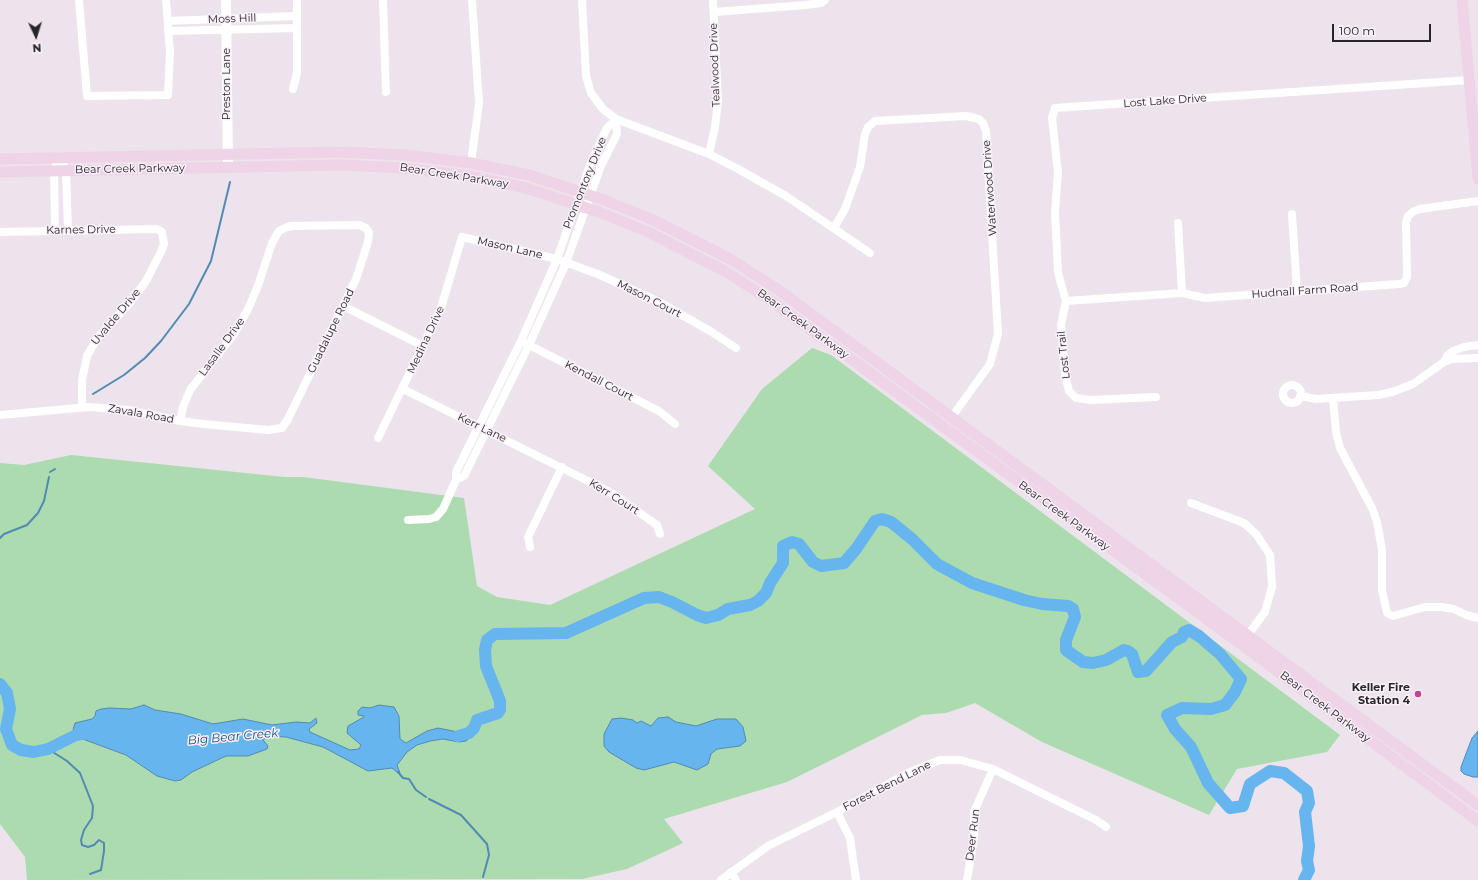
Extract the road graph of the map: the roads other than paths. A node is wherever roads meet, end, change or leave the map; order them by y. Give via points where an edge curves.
1 (79, 0) edge
2 (166, 0) edge
3 (226, 0) edge
4 (297, 0) edge
5 (383, 0) edge
6 (472, 0) edge
7 (582, 0) edge
8 (713, 0) edge
9 (825, 0) edge
10 (1462, 0) edge
11 (714, 12) junction
12 (297, 16) junction
13 (226, 19) junction
14 (168, 21) junction
15 (297, 28) junction
16 (227, 30) junction
17 (168, 31) junction
18 (1470, 80) junction
19 (293, 89) dead end
20 (386, 92) dead end
21 (616, 120) junction
22 (228, 154) junction
23 (709, 154) junction
24 (60, 156) junction
25 (0, 159) edge
26 (591, 162) junction
27 (471, 163) junction
28 (601, 166) junction
29 (228, 167) junction
30 (54, 170) junction
31 (66, 170) junction
32 (0, 172) edge
33 (1478, 179) edge
34 (586, 194) junction
35 (1478, 201) edge
36 (582, 206) junction
37 (1292, 214) dead end
38 (1178, 223) dead end
39 (834, 228) junction
40 (68, 230) junction
41 (368, 230) joint
42 (55, 231) junction
43 (566, 231) junction
44 (0, 232) edge
45 (162, 232) joint
46 (577, 234) junction
47 (462, 237) joint
48 (870, 254) dead end
49 (557, 259) junction
50 (566, 263) junction
51 (1297, 291) junction
52 (1182, 293) junction
53 (1066, 301) junction
54 (343, 306) junction
55 (520, 341) junction
56 (529, 345) junction
57 (1478, 345) edge
58 (423, 346) junction
59 (736, 348) dead end
60 (1478, 358) edge
61 (1444, 362) junction
62 (403, 389) junction
63 (1300, 396) dead end
64 (1156, 397) dead end
65 (1333, 398) junction
66 (82, 407) junction
67 (0, 416) edge
68 (951, 418) junction
69 (180, 421) junction
70 (675, 424) dead end
71 (478, 427) junction
72 (282, 428) joint
73 (486, 431) junction
74 (378, 438) dead end
75 (562, 467) junction
76 (456, 480) junction
77 (1191, 503) dead end
78 (408, 520) dead end
79 (660, 534) dead end
80 (530, 547) dead end
81 (1478, 618) edge
82 (1248, 635) junction
83 (1241, 644) junction
84 (1325, 691) junction
85 (1317, 701) junction
86 (1366, 721) junction
87 (1358, 732) junction
88 (1421, 763) junction
89 (993, 769) junction
90 (1414, 773) junction
91 (1478, 805) edge
92 (837, 812) junction
93 (1478, 821) edge
94 (1106, 827) dead end
95 (731, 872) junction
96 (721, 880) edge
97 (736, 880) edge
98 (856, 880) edge
99 (967, 880) edge

1 - 17 street via 87,96 168,95
2 - 14 street
3 - 13 street, Preston Lane
4 - 12 street
5 - 20 street
6 - 27 street via 479,103
7 - 21 street via 586,76 591,93 603,109
8 - 11 street, Tealwood Drive
9 - 11 street via 806,5
10 - 18 main road
11 - 23 street, Tealwood Drive via 718,101
12 - 13 street, Moss Hill
12 - 15 street
13 - 14 street, Moss Hill
13 - 16 street, Preston Lane
14 - 17 street
15 - 16 street, Moss Hill
15 - 19 street via 297,73
16 - 17 street, Moss Hill
16 - 22 street, Preston Lane
18 - 33 main road
18 - 53 street, Lost Lake Drive via 1055,108 1052,118 1058,172 1055,212 1058,274
21 - 23 street
21 - 26 street, Promontory Drive via 607,128
21 - 28 street, Promontory Drive via 617,134
22 - 24 main road, Bear Creek Parkway
22 - 27 main road, Bear Creek Parkway via 374,152
22 - 29 street, Preston Lane
23 - 39 street via 786,196
24 - 25 main road, Bear Creek Parkway
24 - 30 street
24 - 31 street
26 - 28 street
26 - 34 street, Promontory Drive
27 - 34 main road, Bear Creek Parkway via 529,176
28 - 34 street, Promontory Drive
29 - 31 main road, Bear Creek Parkway
29 - 36 main road, Bear Creek Parkway via 374,165 440,172 498,181
30 - 31 main road, Bear Creek Parkway
30 - 32 main road, Bear Creek Parkway
30 - 42 street
31 - 40 street
34 - 36 street, Promontory Drive
34 - 68 main road, Bear Creek Parkway via 682,233 737,263 786,296
35 - 51 street, Hudnall Farm Road via 1420,209 1408,216 1407,277 1404,283
36 - 43 street, Promontory Drive
36 - 46 street, Promontory Drive
36 - 83 main road, Bear Creek Parkway via 676,245 746,284
37 - 51 street
38 - 52 street
39 - 48 street
39 - 68 street, Waterwood Drive via 852,193 860,167 865,134 871,124 882,120 966,116 979,119 983,123 986,131 998,334 990,364
40 - 42 street, Karnes Drive
40 - 45 street, Karnes Drive
41 - 54 street, Guadalupe Road via 368,242 361,266
41 - 69 street, Lasalle Drive via 359,226 292,226 282,228 275,235 248,308 234,334 190,390 182,407
42 - 44 street, Karnes Drive
43 - 46 street
43 - 49 street, Promontory Drive
45 - 66 street, Uvalde Drive via 164,238 161,252 146,281 129,304 98,337 87,356 82,380
46 - 50 street, Promontory Drive
47 - 49 street, Mason Lane
47 - 58 street, Medina Drive via 442,308
49 - 50 street, Mason Court
49 - 55 street, Promontory Drive
50 - 56 street, Promontory Drive
50 - 59 street, Mason Court via 600,275 659,302
51 - 52 street, Hudnall Farm Road via 1205,298
52 - 53 street, Hudnall Farm Road
53 - 64 street, Lost Trail via 1061,325 1065,375 1069,391 1076,398 1091,400
54 - 58 street
54 - 72 street, Guadalupe Road
55 - 56 street, Kendall Court
55 - 71 street, Promontory Drive
56 - 70 street, Kendall Court via 659,411
56 - 73 street, Promontory Drive
57 - 61 street via 1453,351
58 - 62 street, Medina Drive
60 - 61 street via 1452,359
61 - 65 street via 1413,384 1392,392
62 - 71 street, Kerr Lane
62 - 74 street, Medina Drive
63 - 65 street via 1316,399
65 - 81 street via 1340,448 1377,522 1382,550 1382,590 1387,613 1393,616 1425,607 1441,607
66 - 67 street, Zavala Road
66 - 69 street, Zavala Road via 128,410
68 - 82 main road, Bear Creek Parkway
69 - 72 street, Zavala Road via 268,430
71 - 73 street, Kerr Lane
71 - 76 street, Promontory Drive via 456,472
73 - 75 street, Kerr Lane
73 - 76 street, Promontory Drive via 464,476
75 - 79 street, Kerr Court via 610,492 657,524
75 - 80 street via 528,537
76 - 78 street, Promontory Drive via 443,509 436,517 423,521
77 - 82 street via 1244,523 1256,534 1270,555 1272,587 1265,612
82 - 83 street
82 - 84 main road, Bear Creek Parkway
83 - 85 main road, Bear Creek Parkway
84 - 85 main road
84 - 86 main road, Bear Creek Parkway
85 - 87 main road, Bear Creek Parkway
86 - 87 main road
86 - 88 main road, Bear Creek Parkway
87 - 90 main road, Bear Creek Parkway
88 - 90 main road
88 - 91 main road, Bear Creek Parkway
89 - 92 street, Forest Bend Lane via 960,760 940,760 908,773
89 - 94 street, Forest Bend Lane
89 - 99 street, Deer Run via 974,812 974,838
90 - 93 main road, Bear Creek Parkway
92 - 95 street, Forest Bend Lane via 768,846
92 - 98 street via 850,838
95 - 96 street, Forest Bend Lane
95 - 97 street

